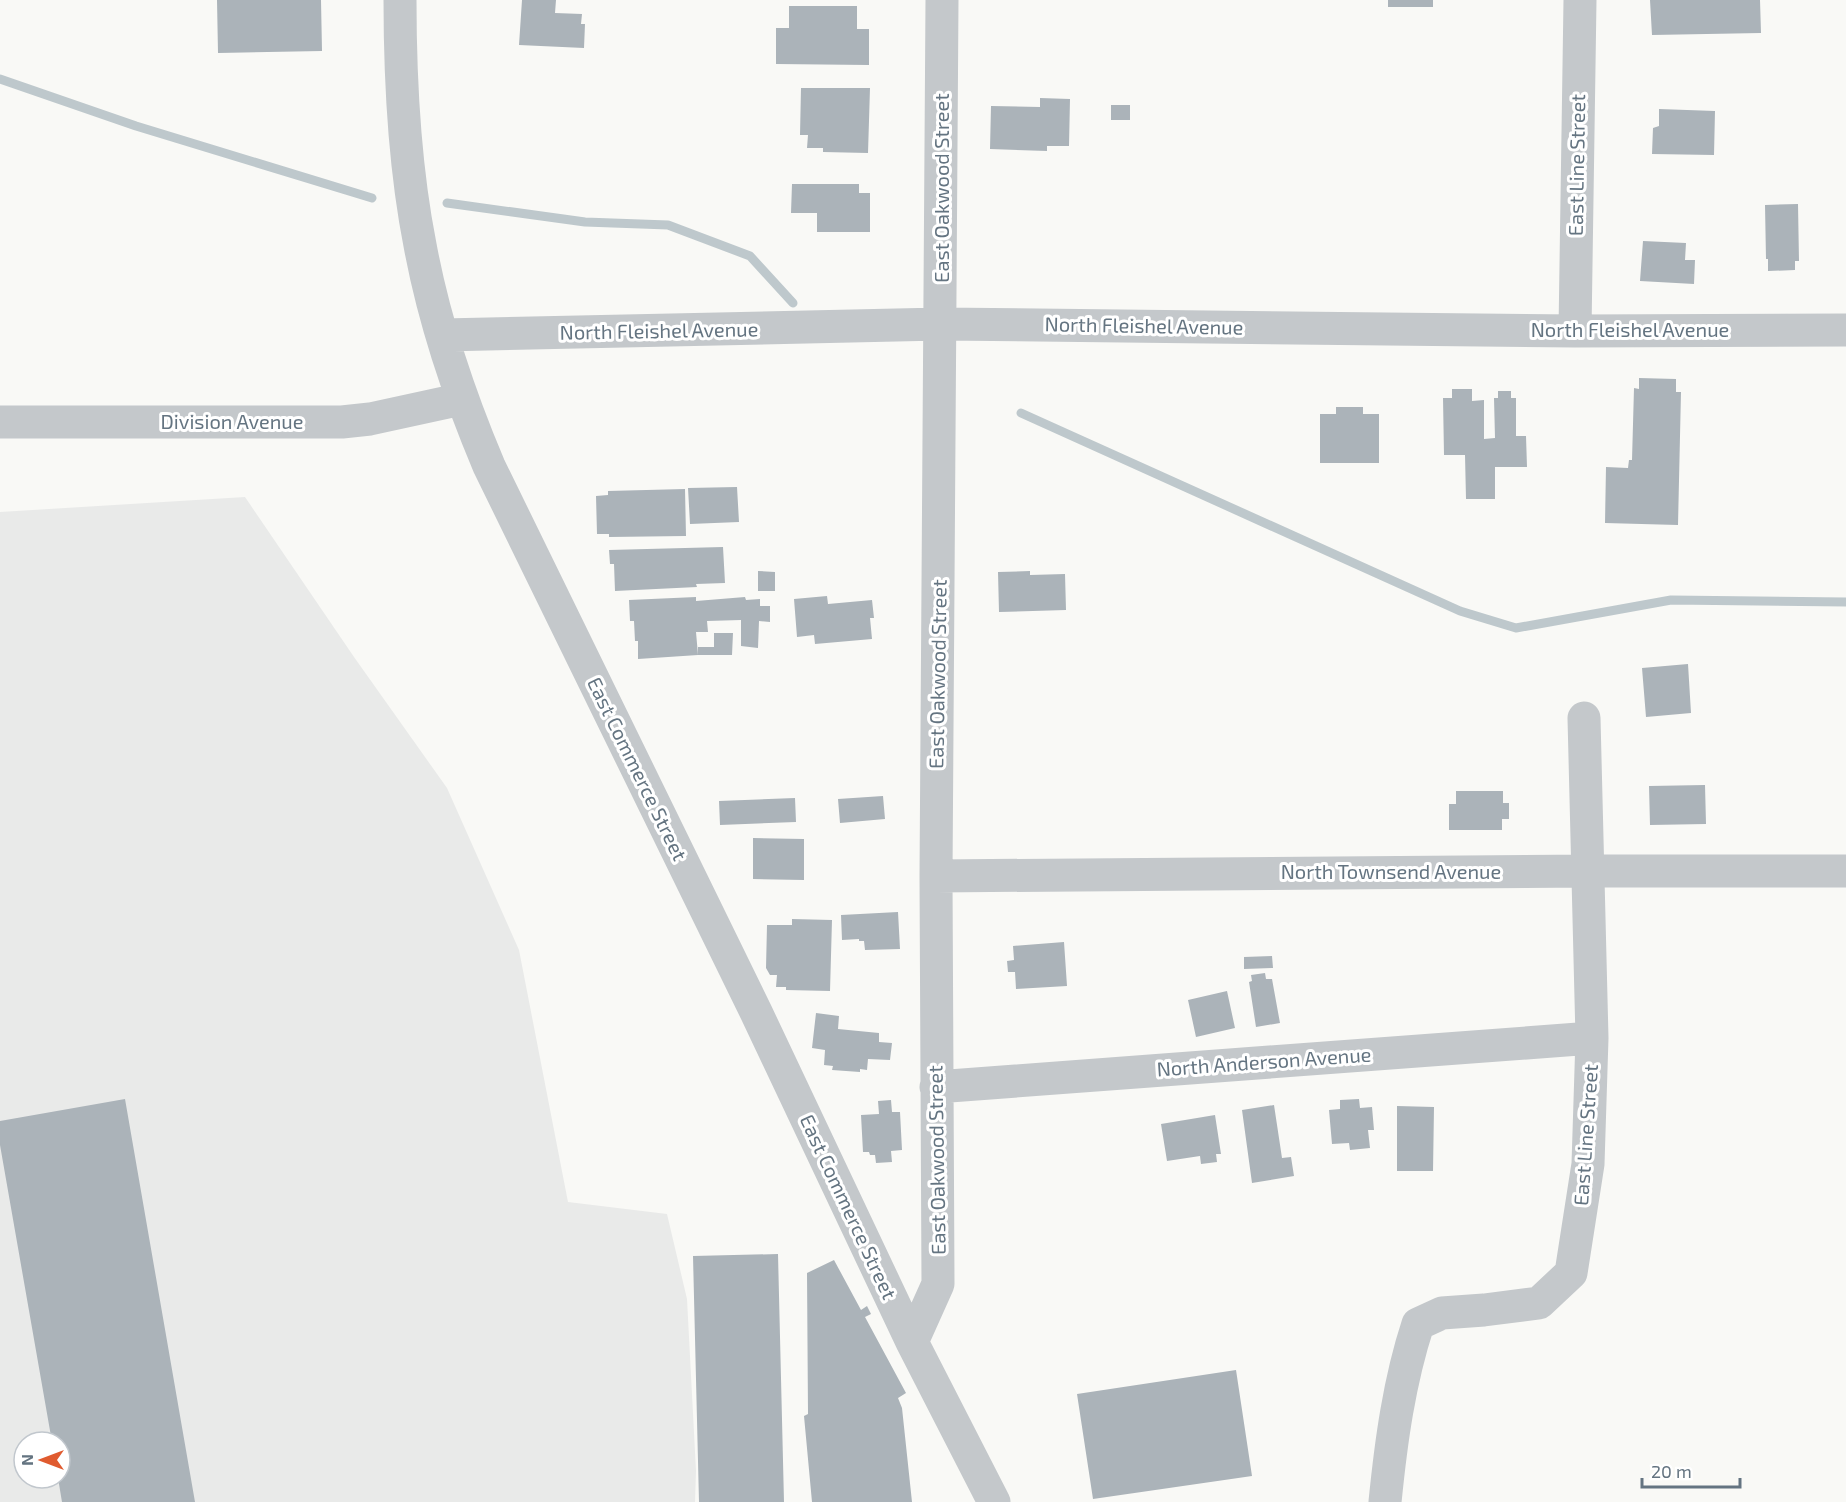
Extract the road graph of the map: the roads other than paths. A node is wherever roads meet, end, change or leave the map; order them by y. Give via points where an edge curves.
1 (400, 0) edge
2 (942, 0) edge
3 (1580, 0) edge
4 (941, 324) junction
5 (1846, 330) edge
6 (1575, 331) junction
7 (443, 335) junction
8 (462, 399) junction
9 (0, 422) edge
10 (1584, 718) dead end
11 (1589, 871) junction
12 (1846, 871) edge
13 (936, 876) junction
14 (1592, 1038) junction
15 (936, 1087) junction
16 (912, 1342) junction
17 (994, 1502) edge
18 (1385, 1502) edge

1 - 7 street, East Commerce Street via 411,185 420,245
2 - 4 street, East Oakwood Street
3 - 6 street, East Line Street
4 - 6 street, North Fleishel Avenue
4 - 7 street, North Fleishel Avenue
4 - 13 street, East Oakwood Street
5 - 6 street, North Fleishel Avenue
7 - 8 street, East Commerce Street
8 - 9 street, Division Avenue via 342,422
8 - 16 street, East Commerce Street via 489,466 761,1022
10 - 11 street, East Line Street
11 - 12 street, North Townsend Avenue
11 - 13 street, North Townsend Avenue
11 - 14 street, East Line Street
13 - 15 street, East Oakwood Street
14 - 15 street, North Anderson Avenue
14 - 18 street, East Line Street via 1588,1164 1571,1273 1539,1303 1442,1313 1418,1324 1406,1361
15 - 16 street, East Oakwood Street via 938,1284
16 - 17 street, East Commerce Street

